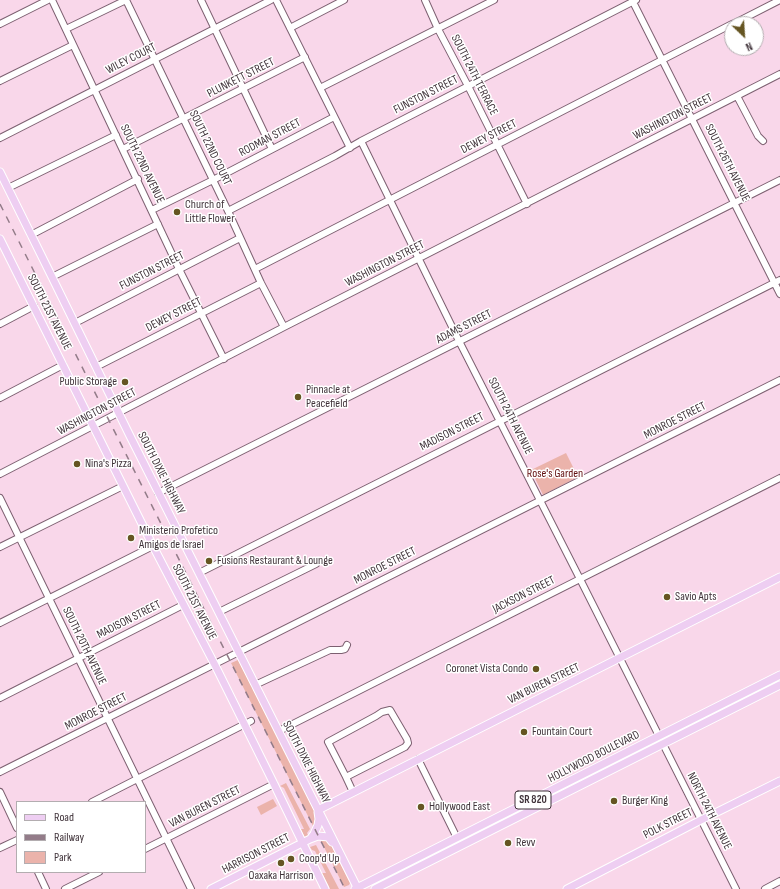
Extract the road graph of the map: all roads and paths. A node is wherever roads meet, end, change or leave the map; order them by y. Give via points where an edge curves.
1 (48, 0) edge
2 (52, 0) edge
3 (126, 0) edge
4 (201, 0) edge
5 (272, 0) edge
6 (276, 0) edge
7 (344, 0) edge
8 (425, 0) edge
9 (494, 0) edge
10 (634, 0) edge
11 (780, 0) edge
12 (748, 16) edge
13 (0, 23) edge
14 (215, 28) junction
15 (290, 28) junction
16 (724, 28) edge
17 (66, 29) junction
18 (438, 29) junction
19 (73, 45) junction
20 (305, 57) junction
21 (155, 59) junction
22 (663, 59) junction
23 (780, 74) edge
24 (0, 81) edge
25 (468, 86) junction
26 (320, 88) junction
27 (244, 89) junction
28 (94, 90) junction
29 (737, 96) junction
30 (334, 117) junction
31 (184, 119) junction
32 (692, 120) junction
33 (116, 135) junction
34 (0, 138) edge
35 (362, 140) junction
36 (763, 141) dead end
37 (498, 146) junction
38 (350, 148) junction
39 (123, 149) junction
40 (272, 149) junction
41 (0, 172) edge
42 (138, 179) junction
43 (213, 180) junction
44 (780, 180) edge
45 (8, 188) junction
46 (390, 200) junction
47 (735, 203) junction
48 (526, 204) junction
49 (152, 210) junction
50 (228, 210) junction
51 (158, 224) junction
52 (31, 235) junction
53 (240, 238) junction
54 (0, 239) edge
55 (2, 247) edge
56 (418, 259) junction
57 (179, 269) junction
58 (255, 269) junction
59 (52, 277) junction
60 (777, 281) edge
61 (261, 283) junction
62 (780, 294) edge
63 (34, 306) junction
64 (202, 314) junction
65 (75, 323) junction
66 (0, 324) edge
67 (284, 328) junction
68 (459, 341) junction
69 (224, 359) junction
70 (63, 365) junction
71 (96, 366) junction
72 (780, 380) edge
73 (0, 398) edge
74 (118, 413) junction
75 (500, 421) junction
76 (94, 426) junction
77 (0, 474) edge
78 (780, 478) edge
79 (123, 486) junction
80 (158, 493) junction
81 (0, 498) edge
82 (540, 501) junction
83 (19, 538) junction
84 (153, 546) junction
85 (0, 547) edge
86 (316, 564) dead end
87 (199, 573) junction
88 (780, 577) edge
89 (580, 579) junction
90 (49, 598) junction
91 (183, 605) junction
92 (219, 612) junction
93 (0, 623) edge
94 (347, 645) dead end
95 (239, 653) junction
96 (78, 658) junction
97 (620, 659) junction
98 (214, 665) junction
99 (780, 675) edge
100 (780, 685) edge
101 (255, 686) junction
102 (0, 698) edge
103 (108, 718) junction
104 (248, 723) junction
105 (279, 731) junction
106 (659, 736) junction
107 (663, 744) junction
108 (418, 759) junction
109 (608, 762) junction
110 (0, 772) edge
111 (346, 777) junction
112 (138, 779) junction
113 (594, 779) junction
114 (780, 781) edge
115 (274, 784) junction
116 (0, 792) edge
117 (353, 792) junction
118 (94, 801) edge
119 (318, 810) junction
120 (701, 820) junction
121 (16, 826) edge
122 (167, 838) junction
123 (457, 838) junction
124 (16, 840) edge
125 (306, 841) junction
126 (337, 846) junction
127 (0, 848) edge
128 (146, 848) edge
129 (399, 867) junction
130 (38, 873) edge
131 (98, 873) edge
132 (404, 874) junction
133 (780, 882) edge
134 (46, 889) edge
135 (65, 889) edge
136 (191, 889) edge
137 (211, 889) edge
138 (325, 889) edge
139 (357, 889) edge
140 (375, 889) edge
141 (567, 889) edge
142 (736, 889) edge
143 (765, 889) edge

1 - 13 street
2 - 17 street, SOUTH 22ND AVENUE
3 - 17 street
3 - 21 street, SOUTH 22ND COURT
4 - 14 street
5 - 14 street, WILEY COURT
6 - 15 street
7 - 15 street
8 - 18 street, SOUTH 24TH TERRACE
9 - 18 street
10 - 22 street, SOUTH 26TH AVENUE
10 - 25 street, FUNSTON STREET
11 - 12 street, DEWEY STREET
14 - 21 street, WILEY COURT
14 - 27 street
15 - 20 street
16 - 22 street, DEWEY STREET
17 - 19 street, SOUTH 22ND AVENUE
18 - 25 street, SOUTH 24TH TERRACE
18 - 26 street
19 - 24 street
19 - 28 street, SOUTH 22ND AVENUE
20 - 26 street
20 - 27 street, PLUNKETT STREET
21 - 28 street, WILEY COURT
21 - 31 street, SOUTH 22ND COURT
22 - 32 street, SOUTH 26TH AVENUE
22 - 37 street, DEWEY STREET
23 - 29 street, WASHINGTON STREET
25 - 35 street, FUNSTON STREET
25 - 37 street, SOUTH 24TH TERRACE
26 - 30 street
27 - 31 street, PLUNKETT STREET
27 - 40 street
28 - 33 street, SOUTH 22ND AVENUE
28 - 34 street, WILEY COURT
29 - 32 street, WASHINGTON STREET
29 - 36 street
30 - 38 street
30 - 40 street, RODMAN STREET
31 - 39 street, PLUNKETT STREET
31 - 43 street, SOUTH 22ND COURT
32 - 47 street, SOUTH 26TH AVENUE
32 - 48 street, WASHINGTON STREET
33 - 39 street, SOUTH 22ND AVENUE
33 - 45 street
35 - 38 street, FUNSTON STREET
35 - 46 street, SOUTH 24TH AVENUE
37 - 46 street, DEWEY STREET
37 - 48 street, SOUTH 24TH TERRACE
38 - 50 street, FUNSTON STREET
39 - 42 street, SOUTH 22ND AVENUE
40 - 43 street, RODMAN STREET
41 - 45 main road, SOUTH DIXIE HIGHWAY
42 - 49 street, SOUTH 22ND AVENUE
42 - 52 street
43 - 49 street, RODMAN STREET
43 - 50 street, SOUTH 22ND COURT
44 - 47 street, ADAMS STREET
45 - 52 main road, SOUTH DIXIE HIGHWAY
46 - 56 street, SOUTH 24TH AVENUE
46 - 58 street, DEWEY STREET
47 - 60 street, SOUTH 26TH AVENUE
47 - 68 street, ADAMS STREET
48 - 56 street, WASHINGTON STREET
49 - 51 street, SOUTH 22ND AVENUE
50 - 53 street, SOUTH 22ND COURT
51 - 57 street, SOUTH 22ND AVENUE
51 - 59 street
52 - 59 main road, SOUTH DIXIE HIGHWAY
53 - 57 street, FUNSTON STREET
53 - 58 street, SOUTH 22ND COURT
54 - 55 main road, SOUTH 21ST AVENUE
55 - 63 main road, SOUTH 21ST AVENUE
56 - 67 street, WASHINGTON STREET
56 - 68 street, SOUTH 24TH AVENUE
57 - 64 street, SOUTH 22ND AVENUE
57 - 65 street, FUNSTON STREET
58 - 61 street, SOUTH 22ND COURT
59 - 65 main road, SOUTH DIXIE HIGHWAY
60 - 62 street, SOUTH 26TH AVENUE
60 - 75 street, MADISON STREET
61 - 64 street, DEWEY STREET
61 - 67 street, SOUTH 22ND COURT
63 - 66 street
63 - 70 main road, SOUTH 21ST AVENUE
64 - 69 street, SOUTH 22ND AVENUE
64 - 71 street, DEWEY STREET
65 - 71 main road, SOUTH DIXIE HIGHWAY
67 - 69 street, WASHINGTON STREET
68 - 75 street, SOUTH 24TH AVENUE
68 - 80 street, ADAMS STREET
69 - 74 street, WASHINGTON STREET
70 - 73 street
70 - 76 main road, SOUTH 21ST AVENUE
71 - 74 main road, SOUTH DIXIE HIGHWAY
72 - 82 street, MONROE STREET
74 - 76 street, WASHINGTON STREET
74 - 80 main road, SOUTH DIXIE HIGHWAY
75 - 82 street, SOUTH 24TH AVENUE
75 - 87 street, MADISON STREET
76 - 77 street, WASHINGTON STREET
76 - 79 main road, SOUTH 21ST AVENUE
78 - 89 street, JACKSON STREET
79 - 83 street
79 - 84 main road, SOUTH 21ST AVENUE
80 - 87 main road, SOUTH DIXIE HIGHWAY
81 - 83 street, SOUTH 20TH AVENUE
82 - 89 street, SOUTH 24TH AVENUE
82 - 95 street, MONROE STREET
83 - 85 street
83 - 90 street, SOUTH 20TH AVENUE
84 - 90 street
84 - 91 main road, SOUTH 21ST AVENUE
86 - 92 street
87 - 92 main road, SOUTH DIXIE HIGHWAY
88 - 97 main road, VAN BUREN STREET
89 - 97 street, SOUTH 24TH AVENUE
89 - 105 street, JACKSON STREET
90 - 93 street
90 - 96 street, SOUTH 20TH AVENUE
91 - 96 street, MADISON STREET
91 - 98 main road, SOUTH 21ST AVENUE
92 - 95 main road, SOUTH DIXIE HIGHWAY
94 - 101 street via 345,649 325,652
95 - 98 street, MONROE STREET
95 - 101 main road, SOUTH DIXIE HIGHWAY
96 - 102 street, MADISON STREET
96 - 103 street, SOUTH 20TH AVENUE
97 - 106 street, SOUTH 24TH AVENUE
97 - 108 main road, VAN BUREN STREET
98 - 103 street, MONROE STREET
98 - 104 main road, SOUTH 21ST AVENUE
99 - 106 main road, HOLLYWOOD BOULEVARD / SR 820
100 - 107 main road, HOLLYWOOD BOULEVARD / SR 820
101 - 105 main road, SOUTH DIXIE HIGHWAY
103 - 110 street, MONROE STREET
103 - 112 street, SOUTH 20TH AVENUE
104 - 112 street
104 - 115 main road, SOUTH 21ST AVENUE
105 - 119 main road, SOUTH DIXIE HIGHWAY
106 - 107 street, SOUTH 24TH AVENUE
106 - 109 main road, HOLLYWOOD BOULEVARD / SR 820
107 - 113 main road, HOLLYWOOD BOULEVARD / SR 820
107 - 120 street, NORTH 24TH AVENUE
108 - 117 main road, VAN BUREN STREET
108 - 123 street
109 - 113 main road via 594,773
109 - 123 main road, HOLLYWOOD BOULEVARD / SR 820
111 - 111 street via 328,742 390,710 408,743 405,747
111 - 117 street
112 - 118 street
112 - 122 street, SOUTH 20TH AVENUE
113 - 132 main road, HOLLYWOOD BOULEVARD / SR 820
114 - 120 main road, POLK STREET
115 - 122 street, VAN BUREN STREET
115 - 125 main road, SOUTH 21ST AVENUE
116 - 121 street
117 - 119 main road, VAN BUREN STREET
119 - 125 main road, HARRISON STREET via 318,825 314,834
119 - 126 main road, SOUTH DIXIE HIGHWAY
120 - 141 main road, POLK STREET
120 - 142 street, NORTH 24TH AVENUE
122 - 128 street, VAN BUREN STREET
122 - 136 street, SOUTH 20TH AVENUE
123 - 129 main road, HOLLYWOOD BOULEVARD / SR 820
124 - 127 street
125 - 126 main road, HARRISON STREET via 322,836 328,837
125 - 137 main road, HARRISON STREET
125 - 138 main road, SOUTH 21ST AVENUE
126 - 139 main road, SOUTH DIXIE HIGHWAY
129 - 132 main road
129 - 139 main road, HOLLYWOOD BOULEVARD / SR 820
130 - 134 street
131 - 135 street
132 - 140 main road, HOLLYWOOD BOULEVARD / SR 820
133 - 143 street

